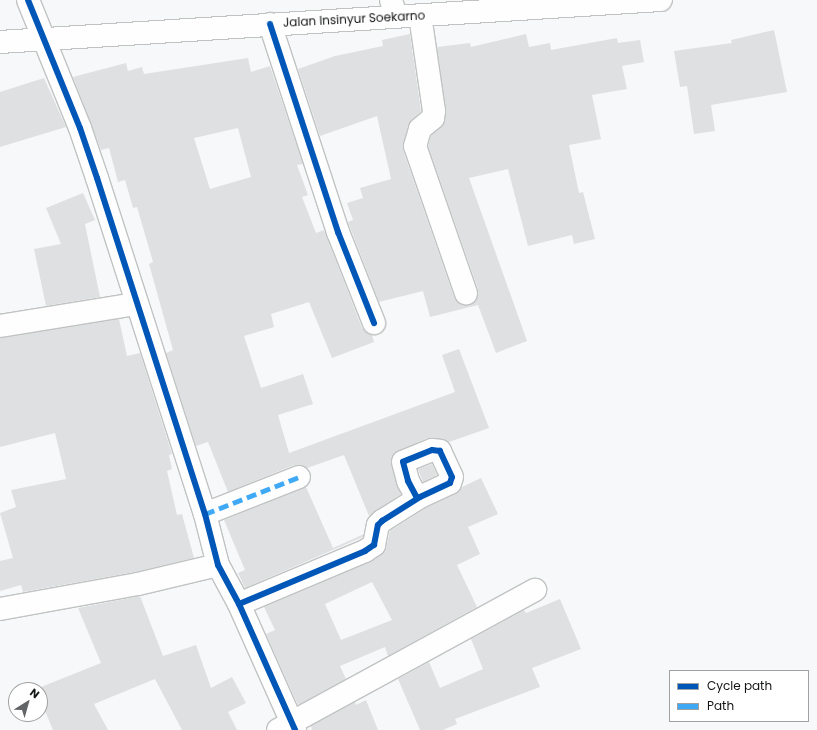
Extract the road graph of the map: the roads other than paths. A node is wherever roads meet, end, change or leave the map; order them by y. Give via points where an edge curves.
1 (28, 0) edge
2 (661, 0) edge
3 (394, 8) edge
4 (420, 15) junction
5 (270, 24) junction
6 (42, 38) junction
7 (0, 42) edge
8 (466, 293) dead end
9 (136, 304) junction
10 (374, 323) dead end
11 (0, 326) edge
12 (299, 477) dead end
13 (417, 498) dead end
14 (205, 514) junction
15 (218, 566) junction
16 (535, 590) dead end
17 (239, 604) junction
18 (0, 609) edge
19 (288, 728) edge

1 - 6 street
2 - 4 street, Jalan Insinyur Soekarno
3 - 4 street, Jalan Insinyur Soekarno
3 - 5 street, Jalan Insinyur Soekarno
4 - 8 street via 434,118 420,129 416,146
5 - 6 street, Jalan Insinyur Soekarno
5 - 10 street via 338,232
6 - 7 street, Jalan Insinyur Soekarno
6 - 9 street via 82,135
9 - 11 street
9 - 14 street
12 - 14 street
13 - 17 street via 378,525 374,545 365,551
14 - 15 street
15 - 17 street
15 - 18 street via 138,584
16 - 19 street
17 - 19 street

